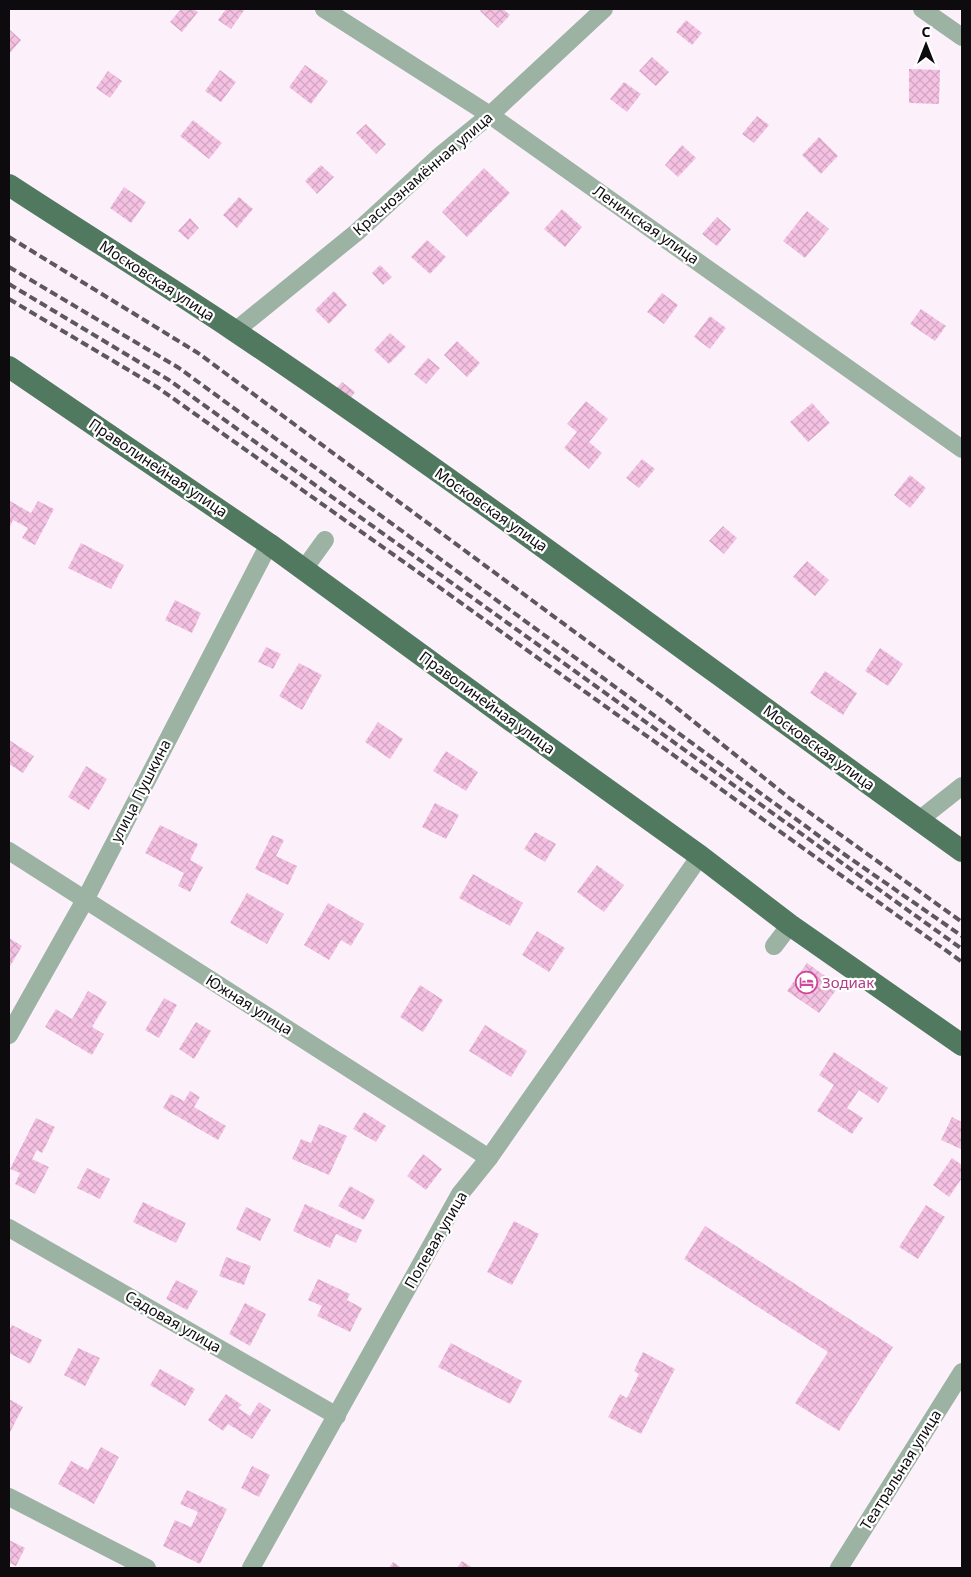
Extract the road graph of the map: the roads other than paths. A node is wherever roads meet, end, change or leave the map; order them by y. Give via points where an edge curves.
1 (324, 9) edge
2 (604, 9) edge
3 (922, 9) edge
4 (962, 38) edge
5 (490, 115) junction
6 (9, 185) edge
7 (235, 331) junction
8 (9, 367) edge
9 (962, 449) edge
10 (325, 540) dead end
11 (269, 544) junction
12 (304, 570) junction
13 (962, 786) edge
14 (919, 820) junction
15 (9, 851) edge
16 (962, 852) edge
17 (700, 856) junction
18 (84, 900) junction
19 (790, 925) junction
20 (774, 946) dead end
21 (9, 1035) edge
22 (962, 1044) edge
23 (490, 1158) junction
24 (9, 1228) edge
25 (962, 1372) edge
26 (337, 1416) junction
27 (9, 1497) edge
28 (147, 1568) edge
29 (251, 1568) edge
30 (839, 1568) edge

1 - 5 street, Ленинская улица
2 - 5 street, Краснознамённая улица
3 - 4 street
5 - 7 street, Краснознамённая улица via 357,232
5 - 9 street, Ленинская улица
6 - 7 main road, Московская улица
7 - 14 main road, Московская улица via 525,534
8 - 11 main road, Праволинейная улица
10 - 12 street
11 - 12 main road, Праволинейная улица
11 - 18 street, улица Пушкина
12 - 17 main road, Праволинейная улица
13 - 14 street
14 - 16 main road, Московская улица
15 - 18 street, Южная улица
17 - 19 main road, Праволинейная улица
17 - 23 street, Полевая улица
18 - 21 street, улица Пушкина
18 - 23 street, Южная улица
19 - 20 street
19 - 22 main road, Праволинейная улица
23 - 26 street, Полевая улица via 460,1194
24 - 26 street, Садовая улица
25 - 30 street, Театральная улица
26 - 29 street, Полевая улица
27 - 28 street

